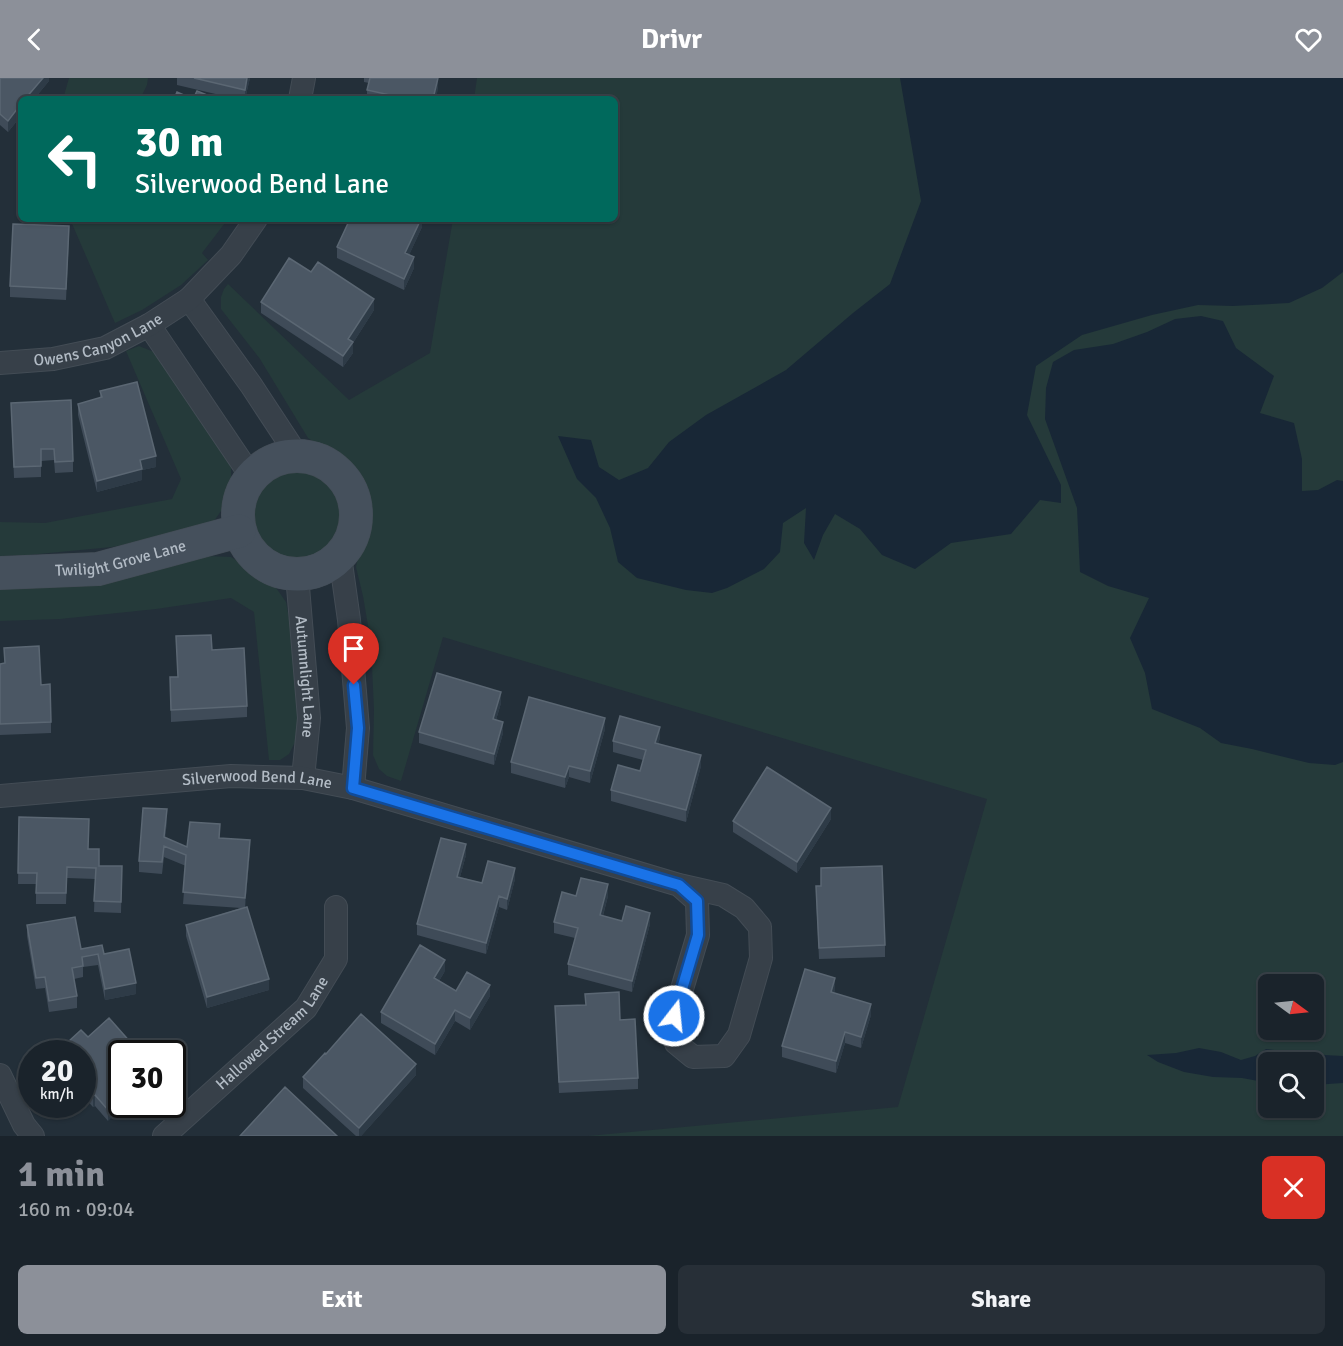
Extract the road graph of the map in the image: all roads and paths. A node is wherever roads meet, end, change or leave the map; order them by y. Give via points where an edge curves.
1 (304, 78) edge
2 (301, 96) edge
3 (254, 222) edge
4 (189, 300) junction
5 (149, 325) junction
6 (0, 363) edge
7 (297, 455) junction
8 (251, 476) junction
9 (239, 531) junction
10 (340, 556) junction
11 (0, 573) edge
12 (297, 575) junction
13 (303, 778) junction
14 (353, 788) junction
15 (0, 796) edge
16 (679, 885) junction
17 (336, 907) dead end
18 (0, 1075) edge
19 (33, 1136) edge
20 (164, 1136) edge

1 - 2 street
3 - 4 street, Owens Canyon Lane via 231,255
4 - 5 street, Owens Canyon Lane
4 - 7 street
5 - 6 street, Owens Canyon Lane via 105,348 53,359
5 - 8 street
7 - 8 street via 264,465
7 - 10 street via 330,465 351,491 355,525
8 - 9 street via 241,493
9 - 11 street, Twilight Grove Lane via 98,569
9 - 12 street via 247,549 260,563 277,572
10 - 12 street via 313,573
10 - 14 street via 358,728
12 - 13 street, Autumnlight Lane via 309,718
13 - 14 street, Silverwood Bend Lane
13 - 15 street, Silverwood Bend Lane via 231,776
14 - 16 street, Silverwood Bend Lane
16 - 16 street, Silverwood Bend Lane via 697,901 698,935 674,1016 676,1043 693,1058 724,1056 739,1035 761,958 760,927 744,908 723,895
17 - 20 street, Hallowed Stream Lane via 336,959 306,1008
18 - 19 street

